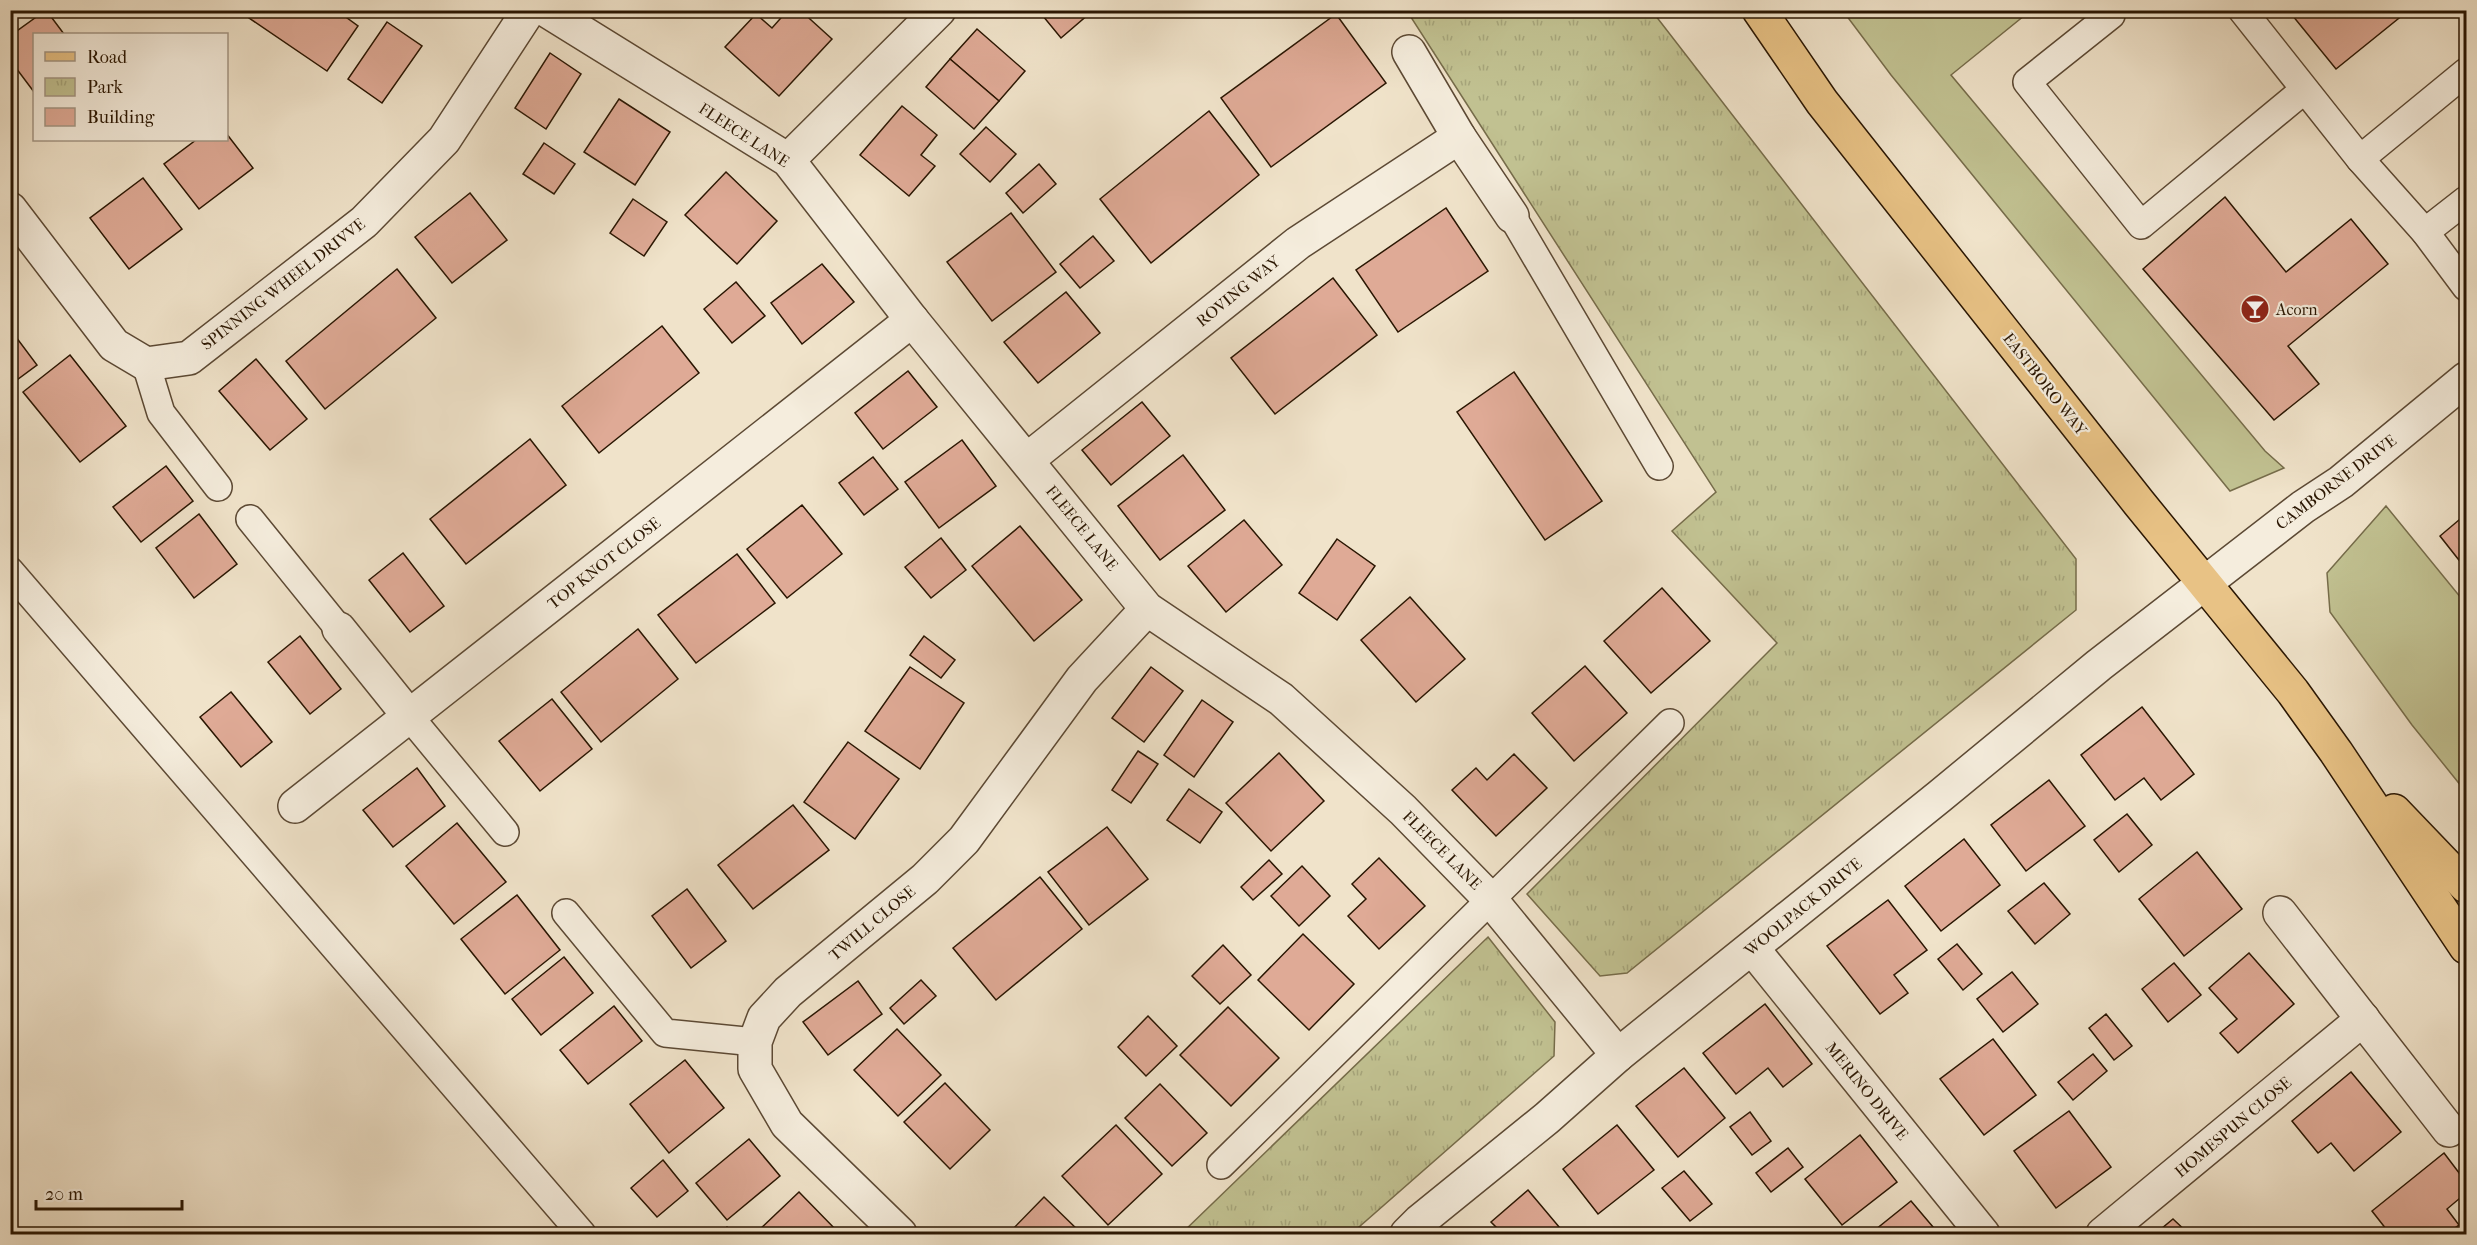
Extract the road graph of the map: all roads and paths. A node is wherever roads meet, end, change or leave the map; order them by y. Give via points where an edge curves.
1 (529, 10) edge
2 (546, 10) edge
3 (939, 10) edge
4 (1759, 10) edge
5 (2242, 10) edge
6 (2111, 15) dead end
7 (1409, 52) dead end
8 (2466, 72) edge
9 (2304, 90) junction
10 (1460, 137) junction
11 (2360, 159) junction
12 (788, 160) junction
13 (2466, 200) edge
14 (10, 209) edge
15 (1512, 216) joint
16 (2425, 232) junction
17 (2466, 287) edge
18 (912, 320) junction
19 (146, 364) junction
20 (2466, 379) edge
21 (1027, 460) junction
22 (1659, 466) dead end
23 (218, 487) dead end
24 (250, 519) dead end
25 (10, 571) edge
26 (2205, 584) junction
27 (1147, 609) junction
28 (339, 629) joint
29 (410, 716) junction
30 (1670, 723) dead end
31 (2336, 752) junction
32 (295, 806) dead end
33 (505, 832) dead end
34 (2466, 886) edge
35 (1490, 899) junction
36 (566, 913) dead end
37 (2280, 914) dead end
38 (2466, 947) edge
39 (1752, 948) junction
40 (2363, 1019) junction
41 (755, 1042) junction
42 (1618, 1055) junction
43 (2449, 1130) dead end
44 (1221, 1165) dead end
45 (582, 1234) edge
46 (900, 1234) edge
47 (1407, 1234) edge
48 (1983, 1234) edge
49 (2103, 1234) edge

1 - 19 street, SPINNING WHEEL DRIVVE via 444,140 364,222 189,358
2 - 12 street, FLEECE LANE
3 - 12 street
4 - 26 main road, EASTBORO WAY via 1822,102
5 - 9 lane
6 - 9 lane via 2027,82 2141,225
7 - 10 street
8 - 11 lane
9 - 11 lane
10 - 15 street
10 - 21 street, ROVING WAY via 1298,243
11 - 16 lane
12 - 18 street, FLEECE LANE
13 - 16 lane
14 - 19 street via 114,345
15 - 22 lane
16 - 17 lane
18 - 21 street, FLEECE LANE
18 - 29 street, TOP KNOT CLOSE
19 - 23 lane via 161,413
20 - 26 street, CAMBORNE DRIVE via 2341,482
21 - 27 street, FLEECE LANE
24 - 28 lane
25 - 45 lane
26 - 31 main road, EASTBORO WAY
26 - 39 street, WOOLPACK DRIVE via 2098,665
27 - 35 street, FLEECE LANE via 1281,699 1403,810
27 - 41 street, TWILL CLOSE via 1082,679 964,840 925,879 788,992 764,1018
28 - 29 street
29 - 32 street, TOP KNOT CLOSE
29 - 33 lane
30 - 35 lane
31 - 34 main road
31 - 38 main road
35 - 42 street, FLEECE LANE
35 - 44 lane
36 - 41 lane via 665,1033
37 - 40 street
39 - 42 street, WOOLPACK DRIVE
39 - 48 street, MERINO DRIVE
40 - 43 street
40 - 49 street, HOMESPUN CLOSE
41 - 46 street, TWILL CLOSE via 755,1069 787,1124
42 - 47 street, WOOLPACK DRIVE

